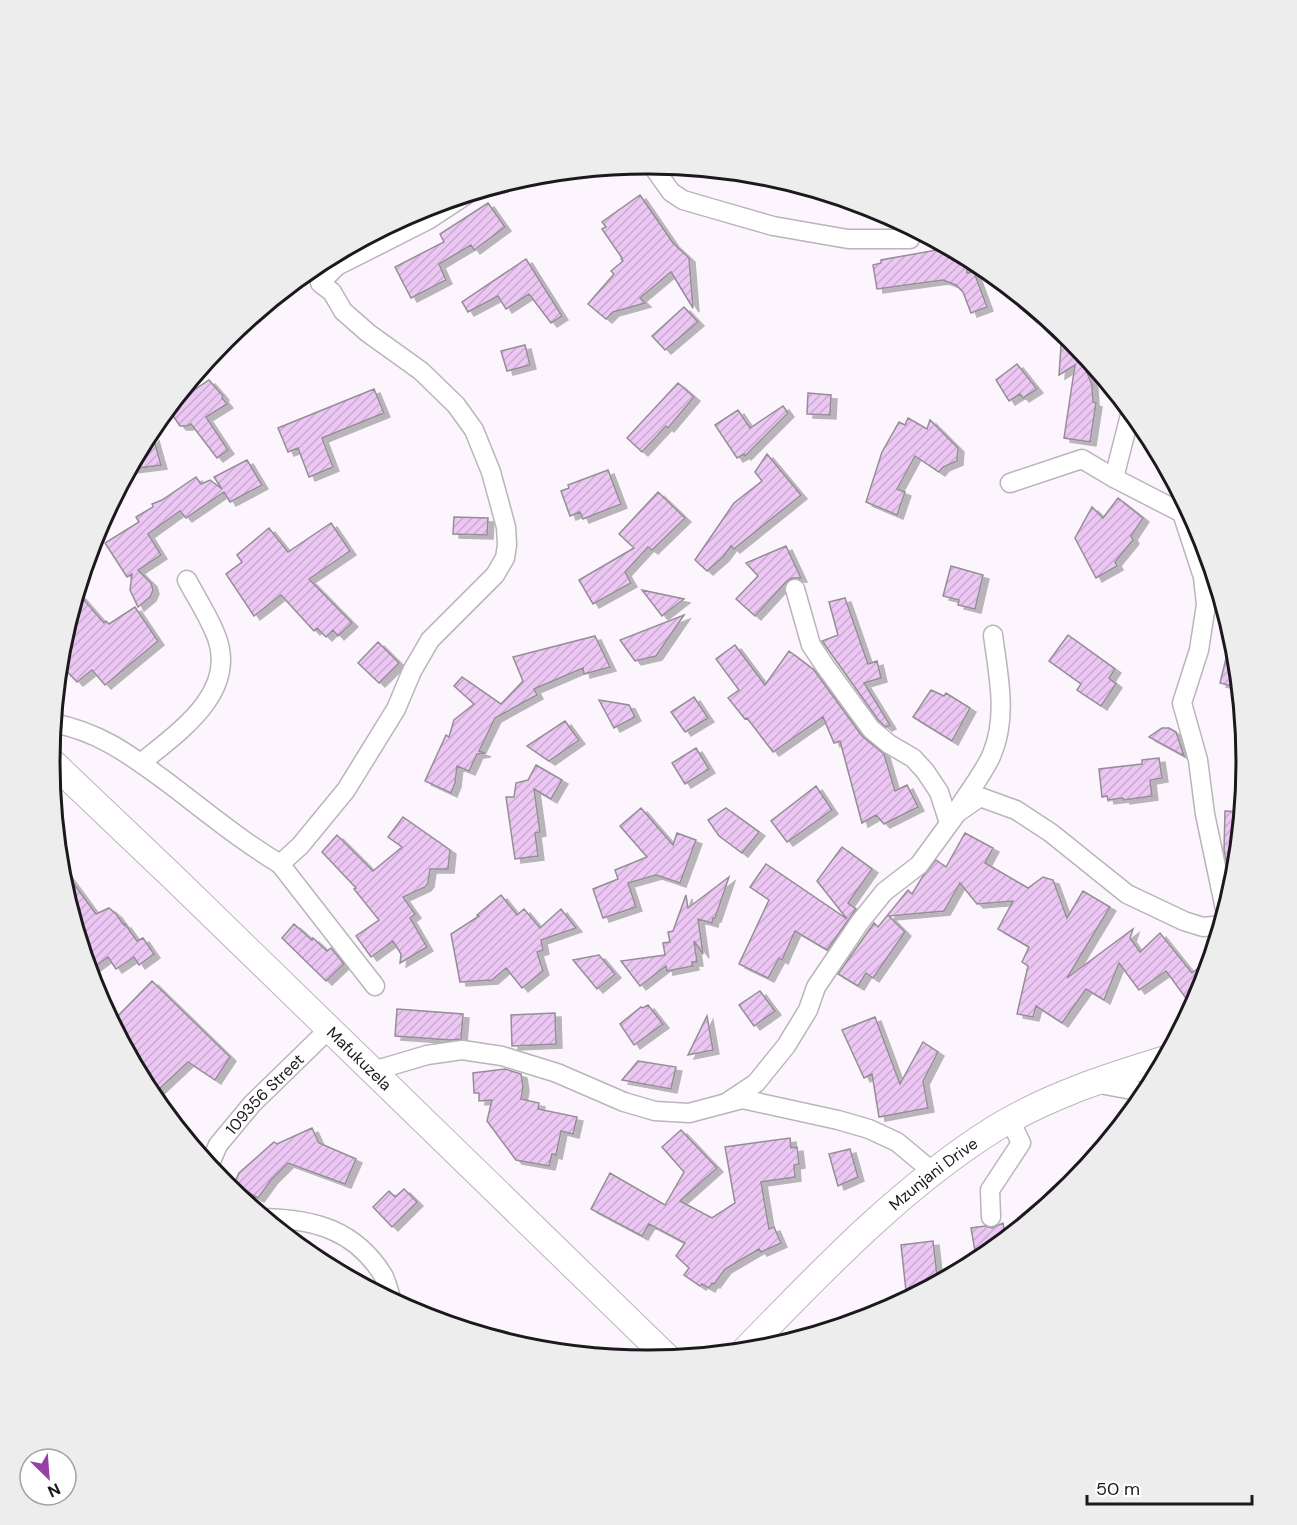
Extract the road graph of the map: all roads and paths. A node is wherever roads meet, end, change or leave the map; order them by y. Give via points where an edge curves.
1 (658, 174) edge
2 (439, 213) edge
3 (910, 239) dead end
4 (320, 275) edge
5 (314, 279) edge
6 (1128, 422) edge
7 (1114, 478) junction
8 (1010, 483) dead end
9 (1181, 512) edge
10 (1184, 521) edge
11 (187, 580) dead end
12 (795, 589) dead end
13 (993, 635) dead end
14 (61, 724) edge
15 (141, 763) junction
16 (60, 770) edge
17 (949, 823) junction
18 (280, 864) junction
19 (1222, 894) edge
20 (1214, 926) edge
21 (375, 986) dead end
22 (329, 1029) junction
23 (1155, 1062) edge
24 (373, 1071) junction
25 (1090, 1082) junction
26 (1137, 1091) edge
27 (726, 1103) junction
28 (1010, 1120) junction
29 (212, 1158) edge
30 (933, 1172) junction
31 (991, 1217) dead end
32 (277, 1219) edge
33 (388, 1290) edge
34 (753, 1342) edge
35 (660, 1351) edge

1 - 3 street via 671,192 683,200 773,226 848,239
2 - 4 street
5 - 18 street via 332,292 343,311 421,371 456,405 474,430 492,472 507,545 495,575 430,640 396,709 346,790
6 - 7 street
7 - 8 street via 1082,459
7 - 9 street
10 - 19 street via 1203,577 1206,605 1199,650 1182,704 1198,760
11 - 15 street via 218,638 219,674 213,693 194,719
12 - 17 street via 811,645 871,729 925,771 939,792
13 - 17 street via 1001,700 999,731 992,755
14 - 15 street via 97,736
15 - 18 street
16 - 22 main road, Mafukuzela
17 - 20 street via 980,797 1016,810 1126,894 1184,921
17 - 27 street via 919,865 884,892 860,922 816,987 786,1046 756,1083
18 - 21 street
22 - 24 main road, Mafukuzela
22 - 29 street, 109356 Street via 252,1104 218,1144
23 - 25 main road, Mzunjani Drive
24 - 27 street via 427,1055 462,1050 502,1056 557,1073 655,1111 689,1113
24 - 35 main road, Mafukuzela
25 - 26 street
25 - 28 main road, Mzunjani Drive
27 - 30 street via 742,1099 869,1129 897,1142
28 - 30 main road, Mzunjani Drive
28 - 31 street via 1021,1143 990,1190
30 - 34 main road, Mzunjani Drive via 901,1196
32 - 33 street via 335,1230 363,1249 384,1277

